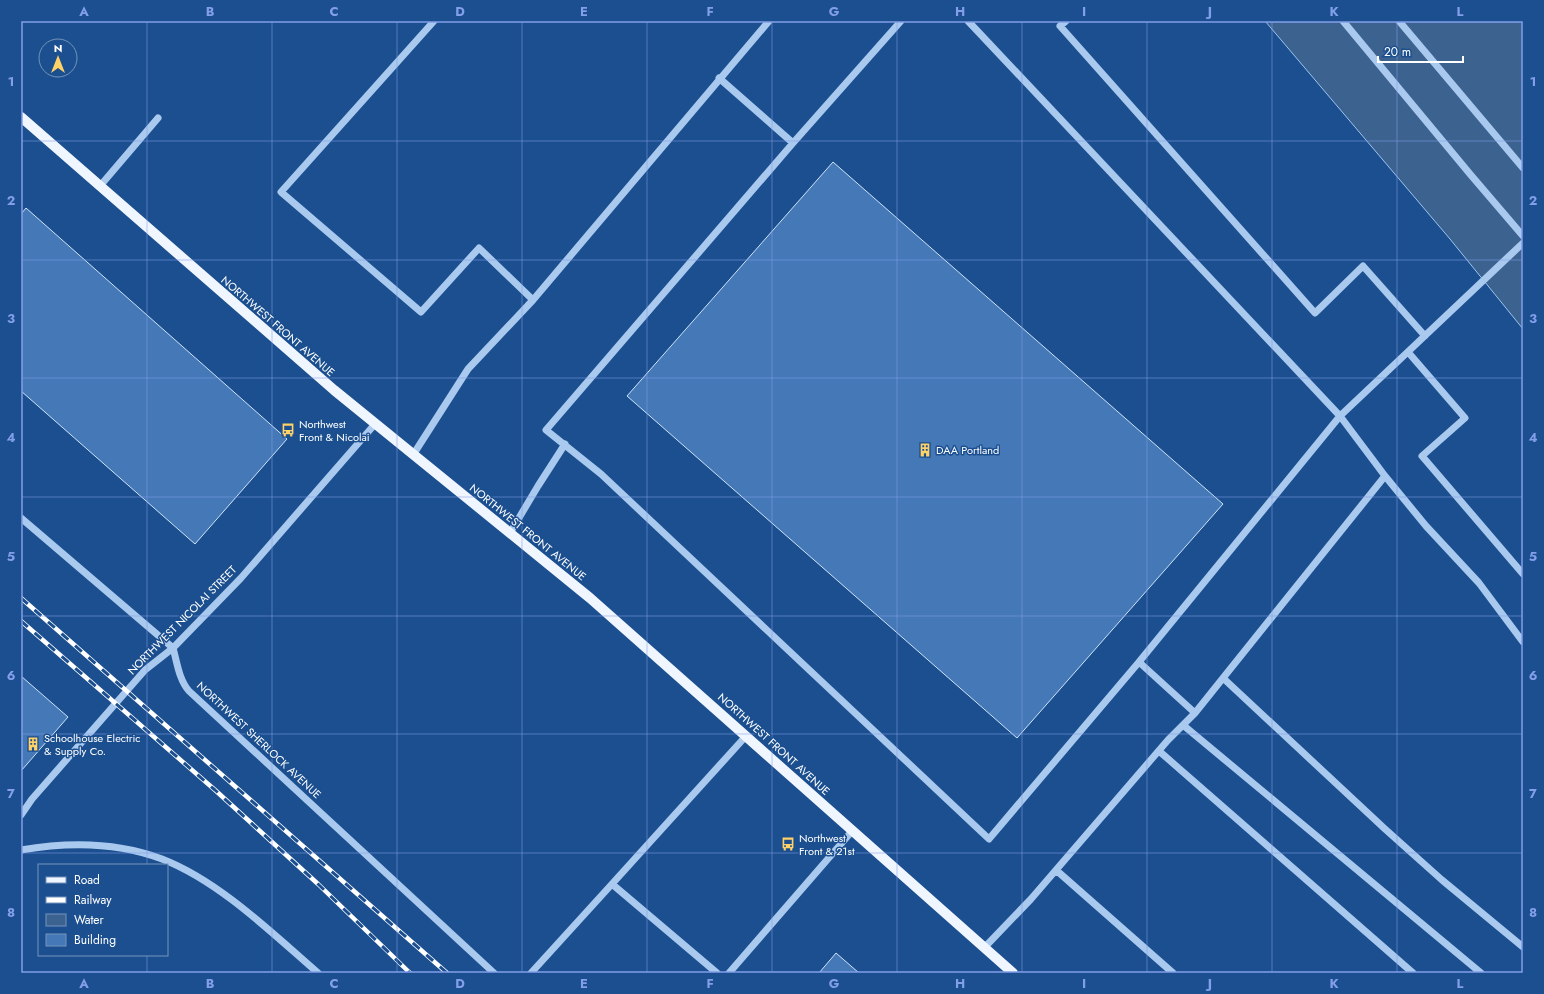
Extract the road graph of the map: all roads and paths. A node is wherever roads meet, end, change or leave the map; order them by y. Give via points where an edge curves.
1 (434, 21) edge
2 (769, 21) edge
3 (901, 21) edge
4 (968, 21) edge
5 (1066, 21) edge
6 (1343, 21) edge
7 (1399, 21) edge
8 (719, 78) junction
9 (21, 117) edge
10 (158, 118) dead end
11 (793, 143) junction
12 (1523, 168) edge
13 (100, 186) junction
14 (1523, 236) edge
15 (1523, 243) edge
16 (533, 300) junction
17 (1425, 336) junction
18 (1408, 352) junction
19 (1340, 416) junction
20 (375, 424) junction
21 (565, 444) junction
22 (413, 455) junction
23 (1385, 476) junction
24 (21, 518) edge
25 (510, 533) junction
26 (1523, 574) edge
27 (1523, 642) edge
28 (173, 648) junction
29 (1139, 662) junction
30 (1223, 678) junction
31 (1195, 713) junction
32 (1183, 726) junction
33 (746, 736) junction
34 (1159, 751) junction
35 (21, 815) edge
36 (853, 830) junction
37 (21, 850) edge
38 (1056, 870) junction
39 (612, 884) junction
40 (1523, 947) edge
41 (984, 948) junction
42 (318, 973) edge
43 (494, 973) edge
44 (531, 973) edge
45 (717, 973) edge
46 (729, 973) edge
47 (1013, 973) edge
48 (1174, 973) edge
49 (1413, 973) edge
50 (1481, 973) edge

1 - 16 street via 281,192 421,312 479,248
2 - 8 street
3 - 11 street
4 - 19 street
5 - 17 street via 1060,26 1315,313 1363,266
6 - 14 street
7 - 12 street
8 - 11 street
8 - 16 street
9 - 13 main road, NORTHWEST FRONT AVENUE
10 - 13 street
11 - 21 street via 546,430
13 - 20 main road, NORTHWEST FRONT AVENUE
15 - 17 street
16 - 22 street via 468,369
17 - 18 street
18 - 19 street
18 - 26 street via 1465,418 1422,456
19 - 23 street
19 - 29 street
20 - 22 main road, NORTHWEST FRONT AVENUE
20 - 28 street, NORTHWEST NICOLAI STREET via 241,578
21 - 25 street
21 - 29 street via 601,474 989,839
22 - 25 main road, NORTHWEST FRONT AVENUE
23 - 27 street via 1426,526 1479,583
23 - 30 street
24 - 28 street
25 - 33 main road, NORTHWEST FRONT AVENUE via 590,598
28 - 35 street, NORTHWEST NICOLAI STREET via 145,670 32,799
28 - 43 street, NORTHWEST SHERLOCK AVENUE via 184,686
29 - 31 street
30 - 31 street
30 - 40 street via 1385,829
31 - 32 street
32 - 34 street
32 - 50 street
33 - 36 main road, NORTHWEST FRONT AVENUE
33 - 39 street
34 - 38 street
34 - 49 street
36 - 41 main road, NORTHWEST FRONT AVENUE
36 - 46 street
37 - 42 street via 54,846 100,846 162,859 182,868 223,894
38 - 41 street
38 - 48 street
39 - 44 street
39 - 45 street
41 - 47 main road, NORTHWEST FRONT AVENUE

